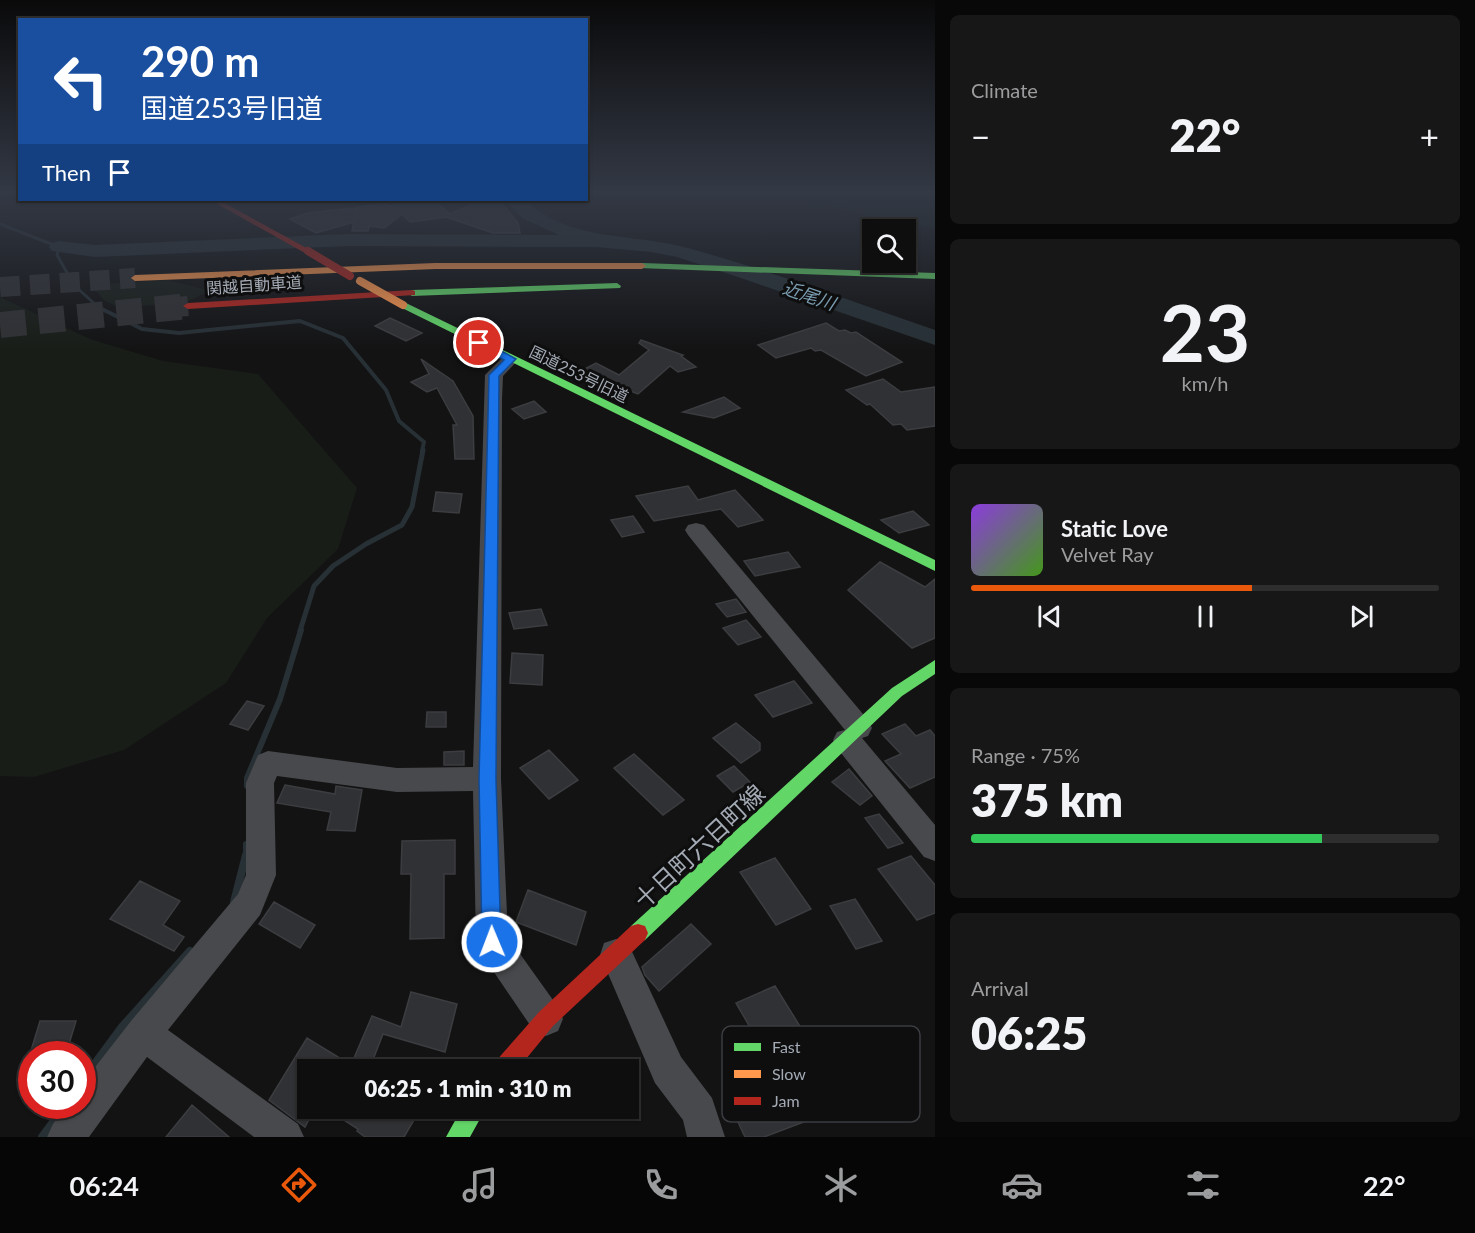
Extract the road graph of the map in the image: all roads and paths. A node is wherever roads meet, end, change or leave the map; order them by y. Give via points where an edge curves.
1 (295, 244) edge
2 (935, 276) edge
3 (135, 278) tunnel mouth
4 (630, 286) dead end
5 (821, 286) dead end
6 (935, 289) edge
7 (188, 306) tunnel mouth
8 (511, 359) junction
9 (696, 531) dead end
10 (935, 566) edge
11 (935, 666) edge
12 (853, 734) junction
13 (487, 779) junction
14 (935, 847) edge
15 (616, 955) junction
16 (546, 1019) junction
17 (143, 1033) junction
18 (512, 1059) edge
19 (468, 1119) edge
20 (66, 1137) edge
21 (285, 1137) edge
22 (457, 1137) edge
23 (706, 1137) edge

1 - 8 main road, 国道253号旧道, bridge via 403,305
2 - 3 main road, 関越自動車道 via 755,267 424,265
4 - 7 main road, 関越自動車道 via 446,291
5 - 6 main road
8 - 10 main road, 国道253号旧道
8 - 13 street via 494,375
9 - 12 street
11 - 12 main road, 十日町六日町線 via 897,692
12 - 14 street
12 - 15 main road, 十日町六日町線
13 - 16 street via 492,942
13 - 17 street via 397,780 268,763 261,783 261,875 249,904
15 - 16 main road, 十日町六日町線
15 - 23 street via 668,1070 699,1111
16 - 18 main road, 十日町六日町線
17 - 20 street
17 - 21 street
19 - 22 main road

